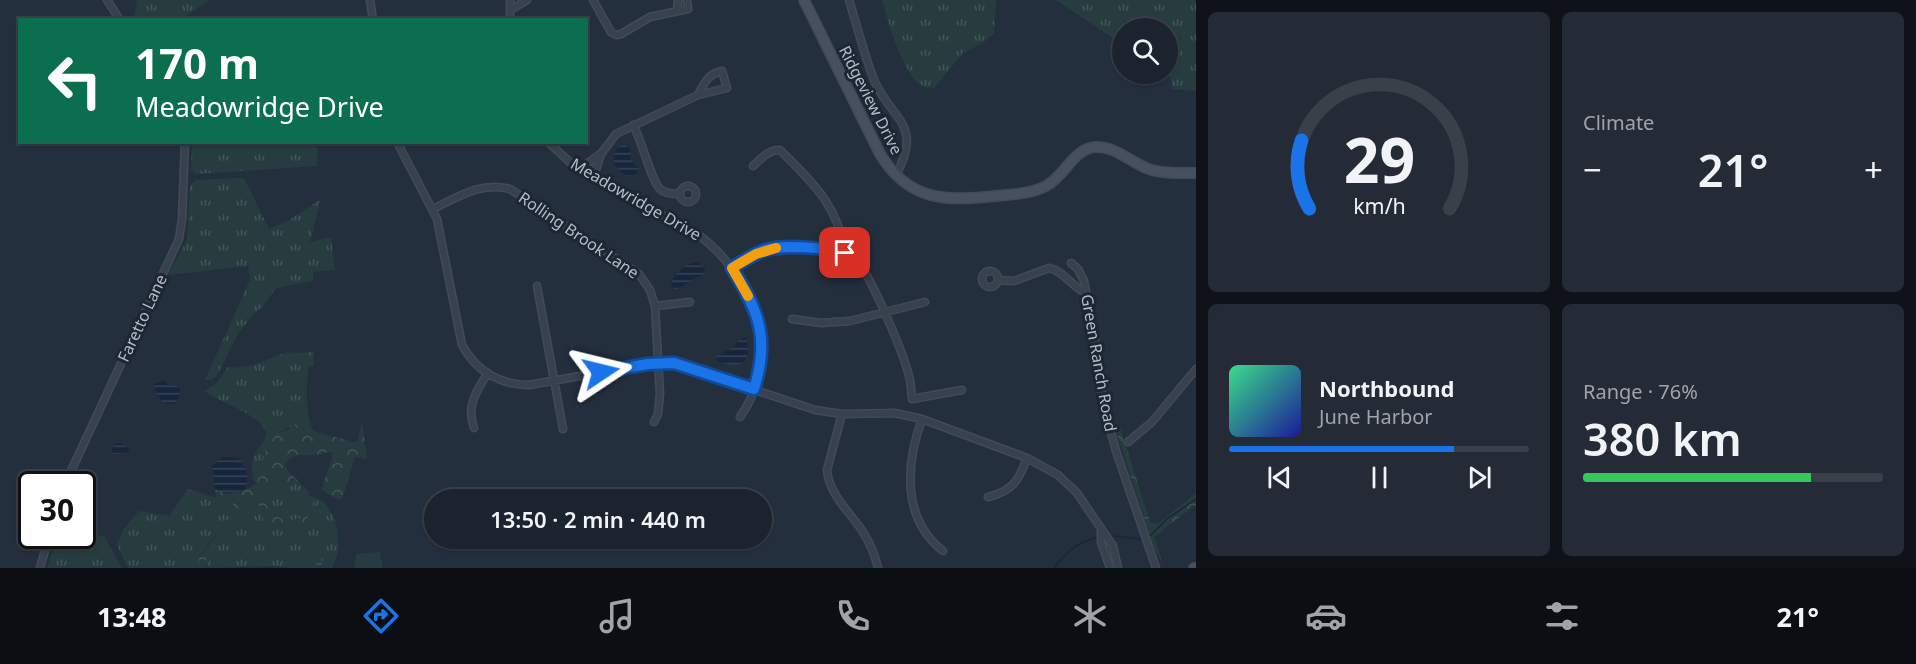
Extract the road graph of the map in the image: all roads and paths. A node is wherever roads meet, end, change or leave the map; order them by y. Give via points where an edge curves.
1 (107, 0) edge
2 (370, 0) edge
3 (510, 0) edge
4 (527, 0) edge
5 (593, 0) edge
6 (678, 0) edge
7 (687, 0) edge
8 (804, 0) edge
9 (849, 0) edge
10 (510, 10) junction
11 (677, 11) junction
12 (119, 18) edge
13 (373, 18) edge
14 (510, 18) edge
15 (698, 95) junction
16 (633, 124) junction
17 (185, 144) edge
18 (398, 144) edge
19 (550, 144) edge
20 (601, 154) junction
21 (753, 166) dead end
22 (580, 168) junction
23 (1196, 173) edge
24 (896, 175) junction
25 (594, 176) junction
26 (680, 194) dead end
27 (433, 209) junction
28 (845, 253) junction
29 (1071, 263) dead end
30 (732, 268) junction
31 (998, 280) dead end
32 (537, 286) dead end
33 (1086, 293) junction
34 (690, 302) dead end
35 (926, 302) dead end
36 (655, 306) junction
37 (884, 311) junction
38 (792, 319) dead end
39 (658, 363) junction
40 (1196, 369) edge
41 (488, 373) junction
42 (554, 380) junction
43 (756, 390) junction
44 (962, 390) dead end
45 (842, 414) junction
46 (740, 417) dead end
47 (922, 419) junction
48 (654, 422) dead end
49 (474, 428) dead end
50 (563, 429) dead end
51 (1128, 442) dead end
52 (1027, 458) junction
53 (71, 471) edge
54 (988, 497) dead end
55 (1101, 530) junction
56 (45, 549) edge
57 (943, 551) dead end
58 (40, 568) edge
59 (878, 568) edge
60 (1110, 568) edge
61 (1118, 568) edge
62 (1156, 568) edge

1 - 12 street
2 - 13 street
3 - 10 street
4 - 10 street
5 - 11 street via 611,32 616,34 650,17
6 - 11 street
7 - 11 street via 688,9
8 - 24 street, Ridgeview Drive via 876,146
9 - 24 street via 874,79 905,128 904,160
10 - 14 street
15 - 15 street via 727,88 722,70 707,78
15 - 16 street
16 - 20 street via 616,134
16 - 26 street via 656,185 666,193
17 - 53 street, Faretto Lane via 179,238
18 - 27 street
19 - 22 street, Meadowridge Drive
20 - 22 street
20 - 25 street
21 - 28 street via 774,149 780,150 815,184 829,204
22 - 25 street, Meadowridge Drive
23 - 24 street, Ridgeview Drive via 1150,170 1101,147 1083,151 1052,183 1024,193 944,199 918,191
25 - 30 street, Meadowridge Drive via 697,234
27 - 36 street, Rolling Brook Lane via 475,189 510,189 633,269 646,282
27 - 41 street via 441,230 462,345 472,361
28 - 30 street via 775,248
28 - 37 street via 866,271
29 - 33 street, Green Ranch Road via 1082,275
30 - 43 street, Meadowridge Drive via 761,329
31 - 33 street via 1014,281 1049,268
32 - 42 street
33 - 62 street, Green Ranch Road via 1105,410
34 - 36 street
35 - 37 street
36 - 39 street, Rolling Brook Lane
37 - 38 street via 836,322
37 - 44 street via 909,375 912,399
39 - 42 street
39 - 43 street via 685,365
39 - 48 street, Rolling Brook Lane via 660,406
40 - 51 street via 1156,418
41 - 42 street via 520,385
41 - 49 street via 471,404
42 - 50 street
43 - 45 street via 815,410
43 - 46 street, Meadowridge Drive
45 - 47 street via 895,413
45 - 59 street via 827,479 863,531
47 - 52 street
47 - 57 street via 911,452 911,490 922,524
52 - 54 street via 1011,488
52 - 55 street via 1074,489
55 - 60 street
55 - 61 street via 1113,546
56 - 58 street

